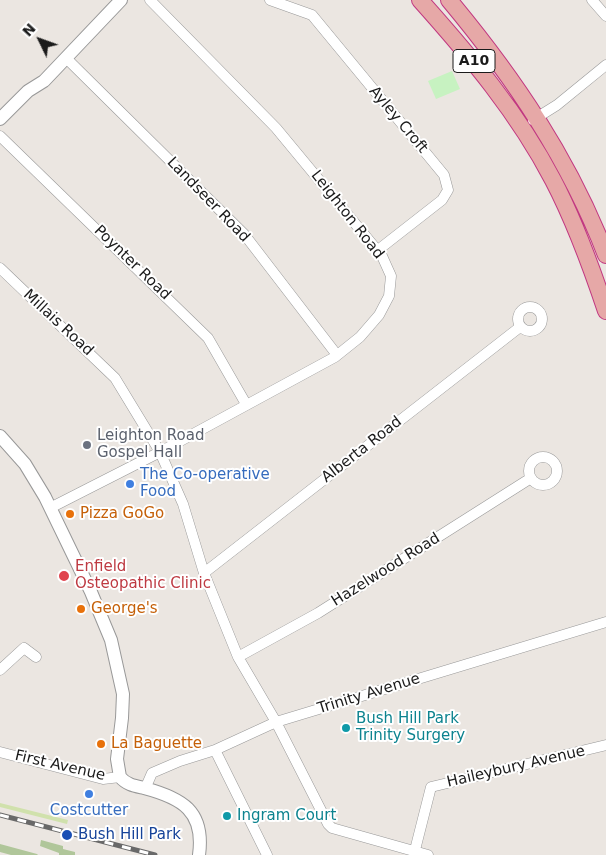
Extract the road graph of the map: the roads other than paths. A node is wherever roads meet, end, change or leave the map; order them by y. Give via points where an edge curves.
1 (121, 0) edge
2 (150, 0) edge
3 (270, 0) edge
4 (420, 0) edge
5 (449, 0) edge
6 (592, 0) edge
7 (606, 16) edge
8 (66, 58) junction
9 (606, 65) edge
10 (537, 117) junction
11 (0, 118) edge
12 (522, 128) junction
13 (0, 136) edge
14 (378, 250) junction
15 (606, 255) edge
16 (0, 268) edge
17 (606, 311) edge
18 (520, 327) dead end
19 (337, 355) junction
20 (246, 404) junction
21 (0, 436) edge
22 (160, 452) junction
23 (531, 478) dead end
24 (50, 508) junction
25 (204, 573) junction
26 (606, 622) edge
27 (36, 657) dead end
28 (238, 657) junction
29 (0, 670) edge
30 (276, 722) junction
31 (606, 745) edge
32 (215, 750) junction
33 (0, 752) edge
34 (120, 777) junction
35 (145, 789) junction
36 (415, 850) junction
37 (199, 855) edge
38 (267, 855) edge
39 (428, 855) edge

1 - 8 street
2 - 14 street, Leighton Road via 276,128
3 - 14 street, Ayley Croft via 312,15 444,175 448,190 442,200
4 - 12 highway, A10 via 483,72
5 - 10 highway, A10 via 500,63
6 - 7 street
8 - 11 street
8 - 19 street, Landseer Road via 244,234
9 - 10 street via 558,105
10 - 12 street
10 - 15 highway, A10 via 585,205
12 - 17 highway, A10 via 554,181 572,220
13 - 20 street, Poynter Road via 208,338
14 - 19 street, Leighton Road via 391,276 390,296 360,337
16 - 22 street, Millais Road via 115,378
18 - 25 street, Alberta Road
19 - 20 street, Leighton Road
20 - 22 street, Leighton Road
21 - 24 street, First Avenue via 25,464
22 - 24 street, Leighton Road
22 - 25 street, Millais Road via 183,504
23 - 28 street, Hazelwood Road via 318,612
24 - 34 street, First Avenue via 111,640 123,694 117,759
25 - 28 street, Millais Road
26 - 30 street, Trinity Avenue
27 - 29 street via 24,648
28 - 30 street, Millais Road
30 - 32 street, Trinity Avenue
30 - 36 street, Millais Road via 332,828
31 - 36 street, Haileybury Avenue via 431,787
32 - 35 street, Trinity Avenue via 152,773
32 - 38 street
33 - 34 street, First Avenue via 103,779
34 - 35 street, First Avenue via 128,784
35 - 37 street, First Avenue via 173,797 188,808 200,830
36 - 39 street, Millais Road

